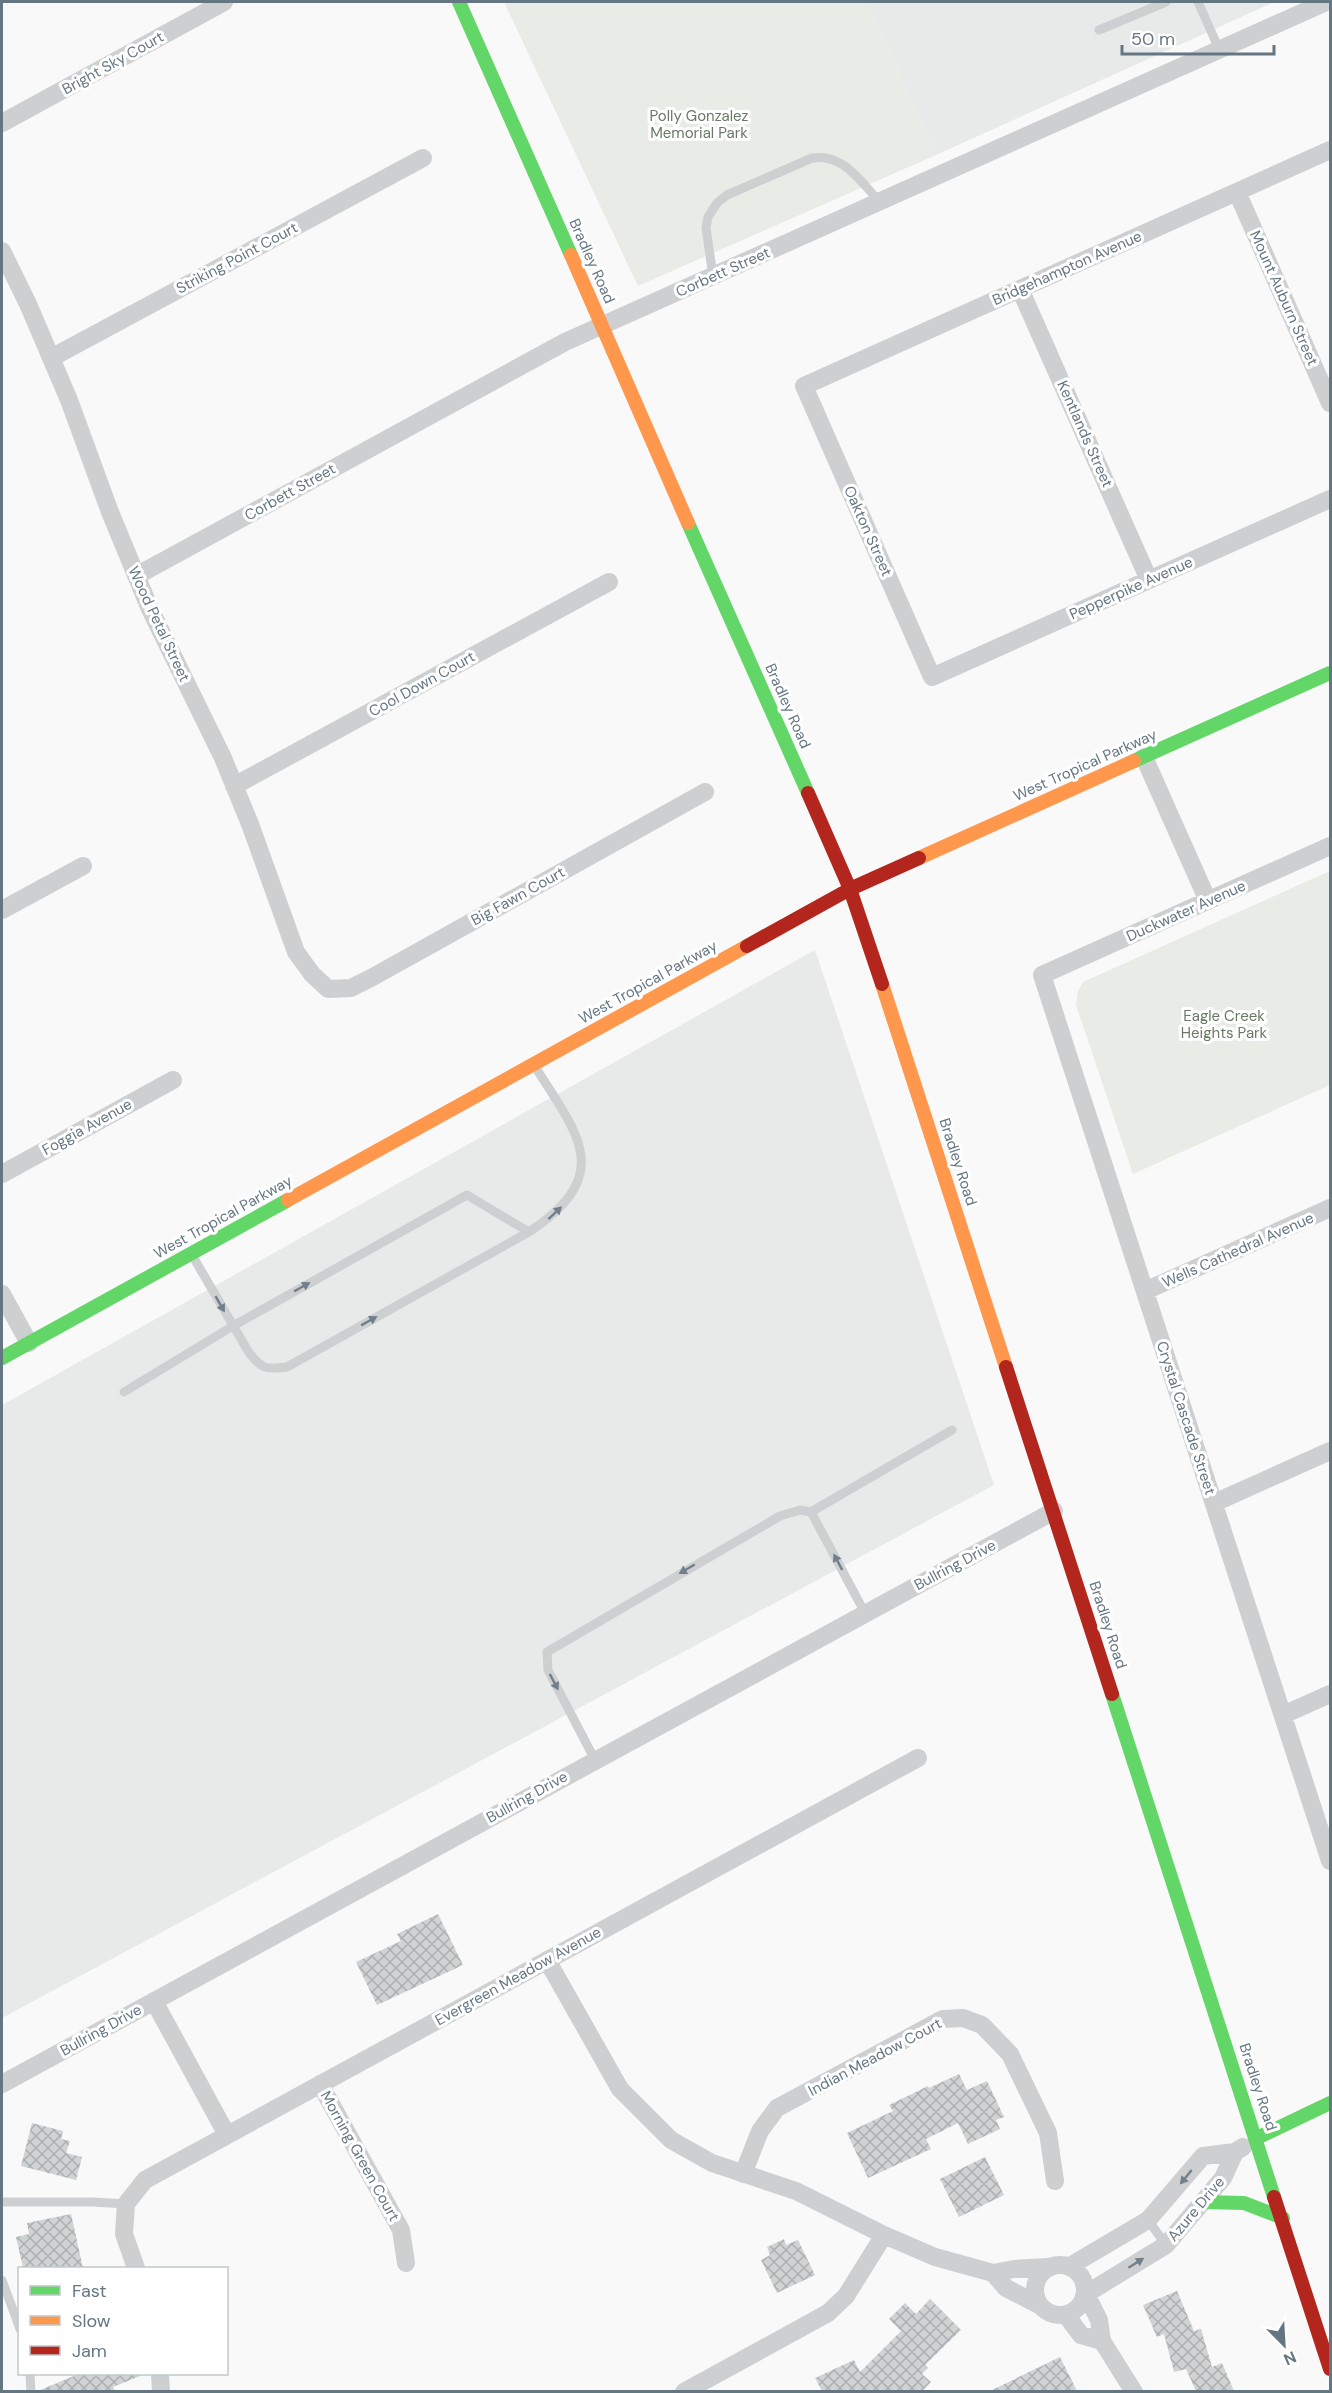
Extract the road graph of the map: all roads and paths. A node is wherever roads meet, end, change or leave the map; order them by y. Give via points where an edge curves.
1 (224, 2) edge
2 (459, 2) edge
3 (1166, 2) edge
4 (1198, 2) edge
5 (1326, 2) edge
6 (1099, 30) dead end
7 (1219, 49) junction
8 (2, 123) edge
9 (1330, 150) edge
10 (423, 158) dead end
11 (1238, 192) junction
12 (879, 201) junction
13 (2, 251) edge
14 (713, 276) junction
15 (1020, 289) junction
16 (602, 327) junction
17 (51, 358) junction
18 (804, 386) joint
19 (1330, 403) edge
20 (1330, 499) edge
21 (136, 576) junction
22 (1149, 580) junction
23 (609, 582) dead end
24 (1330, 673) edge
25 (932, 677) joint
26 (1144, 757) junction
27 (234, 786) junction
28 (705, 792) dead end
29 (1330, 846) edge
30 (83, 866) dead end
31 (850, 889) junction
32 (1208, 901) junction
33 (2, 910) edge
34 (1042, 975) joint
35 (328, 989) joint
36 (534, 1064) junction
37 (173, 1080) dead end
38 (2, 1174) edge
39 (1330, 1208) edge
40 (530, 1232) junction
41 (191, 1253) junction
42 (1145, 1291) junction
43 (2, 1294) edge
44 (233, 1326) junction
45 (29, 1343) junction
46 (2, 1358) edge
47 (124, 1392) dead end
48 (952, 1430) dead end
49 (1330, 1451) edge
50 (1214, 1503) junction
51 (1054, 1511) junction
52 (811, 1512) junction
53 (866, 1613) junction
54 (1330, 1694) edge
55 (1283, 1715) junction
56 (918, 1758) dead end
57 (595, 1760) junction
58 (1330, 1861) edge
59 (547, 1960) junction
60 (154, 2001) junction
61 (2, 2084) edge
62 (320, 2084) junction
63 (1330, 2103) edge
64 (228, 2135) junction
65 (1257, 2138) junction
66 (1235, 2152) junction
67 (743, 2174) junction
68 (1055, 2181) dead end
69 (2, 2202) edge
70 (1202, 2202) junction
71 (126, 2204) junction
72 (1283, 2218) junction
73 (1148, 2220) junction
74 (884, 2235) junction
75 (1166, 2245) junction
76 (406, 2263) dead end
77 (1070, 2266) junction
78 (136, 2267) edge
79 (1048, 2267) junction
80 (993, 2274) junction
81 (2, 2280) edge
82 (1086, 2294) junction
83 (1039, 2305) junction
84 (1066, 2315) junction
85 (18, 2324) edge
86 (1102, 2341) junction
87 (1330, 2369) edge
88 (30, 2375) edge
89 (160, 2375) edge
90 (31, 2391) edge
91 (161, 2391) edge
92 (684, 2391) edge
93 (1134, 2391) edge

1 - 8 street, Bright Sky Court
2 - 16 street, Bradley Road
3 - 6 lane
4 - 7 lane
5 - 7 street, Corbett Street
7 - 12 street, Corbett Street
9 - 11 street, Bridgehampton Avenue
10 - 17 street, Striking Point Court
11 - 15 street, Bridgehampton Avenue
11 - 19 street, Mount Auburn Street
12 - 14 street, Corbett Street
12 - 14 lane via 845,165 824,156 727,195 712,209 706,228
13 - 17 street, Wood Petal Street
14 - 16 street, Corbett Street
15 - 18 street, Bridgehampton Avenue
15 - 22 street, Kentlands Street
16 - 21 street, Corbett Street via 566,342
16 - 31 street, Bradley Road
17 - 21 street, Wood Petal Street
18 - 25 street, Oakton Street
20 - 22 street, Pepperpike Avenue
21 - 27 street, Wood Petal Street
22 - 25 street, Pepperpike Avenue
23 - 27 street, Cool Down Court
24 - 26 street, West Tropical Parkway
26 - 31 street, West Tropical Parkway
26 - 32 street
27 - 35 street, Wood Petal Street via 297,952 312,975
28 - 35 street, Big Fawn Court via 371,978 351,988
29 - 32 street, Duckwater Avenue
30 - 33 street
31 - 36 street, West Tropical Parkway
31 - 51 street, Bradley Road
32 - 34 street, Duckwater Avenue
34 - 42 street, Crystal Cascade Street
40 -> 36 lane via 566,1202 578,1185 582,1166 582,1149 573,1126
36 - 41 street, West Tropical Parkway
37 - 38 street, Foggia Avenue
39 - 42 street, Wells Cathedral Avenue
44 -> 40 lane via 467,1195
44 -> 40 lane via 258,1365 270,1369 287,1367
41 -> 44 lane
41 - 45 street, West Tropical Parkway
42 - 50 street, Crystal Cascade Street
43 - 45 street
44 - 47 lane
45 - 46 street, West Tropical Parkway
48 - 52 lane
49 - 50 street
50 - 55 street, Crystal Cascade Street
51 - 53 street, Bullring Drive
51 - 65 street, Bradley Road
53 -> 52 lane
52 -> 57 lane via 800,1510 780,1516 547,1652 548,1670
53 - 57 street, Bullring Drive
54 - 55 street
55 - 58 street, Crystal Cascade Street
56 - 59 street, Evergreen Meadow Avenue
57 - 60 street, Bullring Drive
59 - 62 street, Evergreen Meadow Avenue
59 - 67 street via 620,2089 671,2139 712,2163
60 - 61 street, Bullring Drive
60 - 64 street
62 - 64 street, Evergreen Meadow Avenue
62 - 76 street, Morning Green Court via 401,2230
63 - 65 street, Azure Drive
64 - 71 street, Evergreen Meadow Avenue via 145,2180
65 - 66 street, Azure Drive
65 - 72 street, Bradley Road
66 - 70 street, Azure Drive via 1223,2178
66 -> 73 street, Azure Drive via 1203,2156
67 - 68 street, Indian Meadow Court via 760,2131 777,2108 943,2019 963,2018 982,2025 1010,2054 1048,2133
67 - 74 street via 796,2191
69 - 71 lane
70 - 72 street via 1248,2202
70 - 75 street, Azure Drive
71 - 78 street via 124,2234
72 - 87 street, Bradley Road
73 - 75 lane
73 - 77 street, Azure Drive
74 - 80 street via 935,2257
74 - 92 street via 846,2296 828,2313
82 -> 75 street, Azure Drive
77 - 79 street
77 - 82 street via 1081,2276
79 - 80 street
79 - 83 street via 1035,2284
80 - 83 street via 1006,2288
81 - 85 lane
82 - 84 street via 1079,2307
82 - 86 street via 1099,2319
83 - 84 street via 1051,2314
84 - 86 street via 1082,2335
86 - 93 street
88 - 90 lane
89 - 91 street

